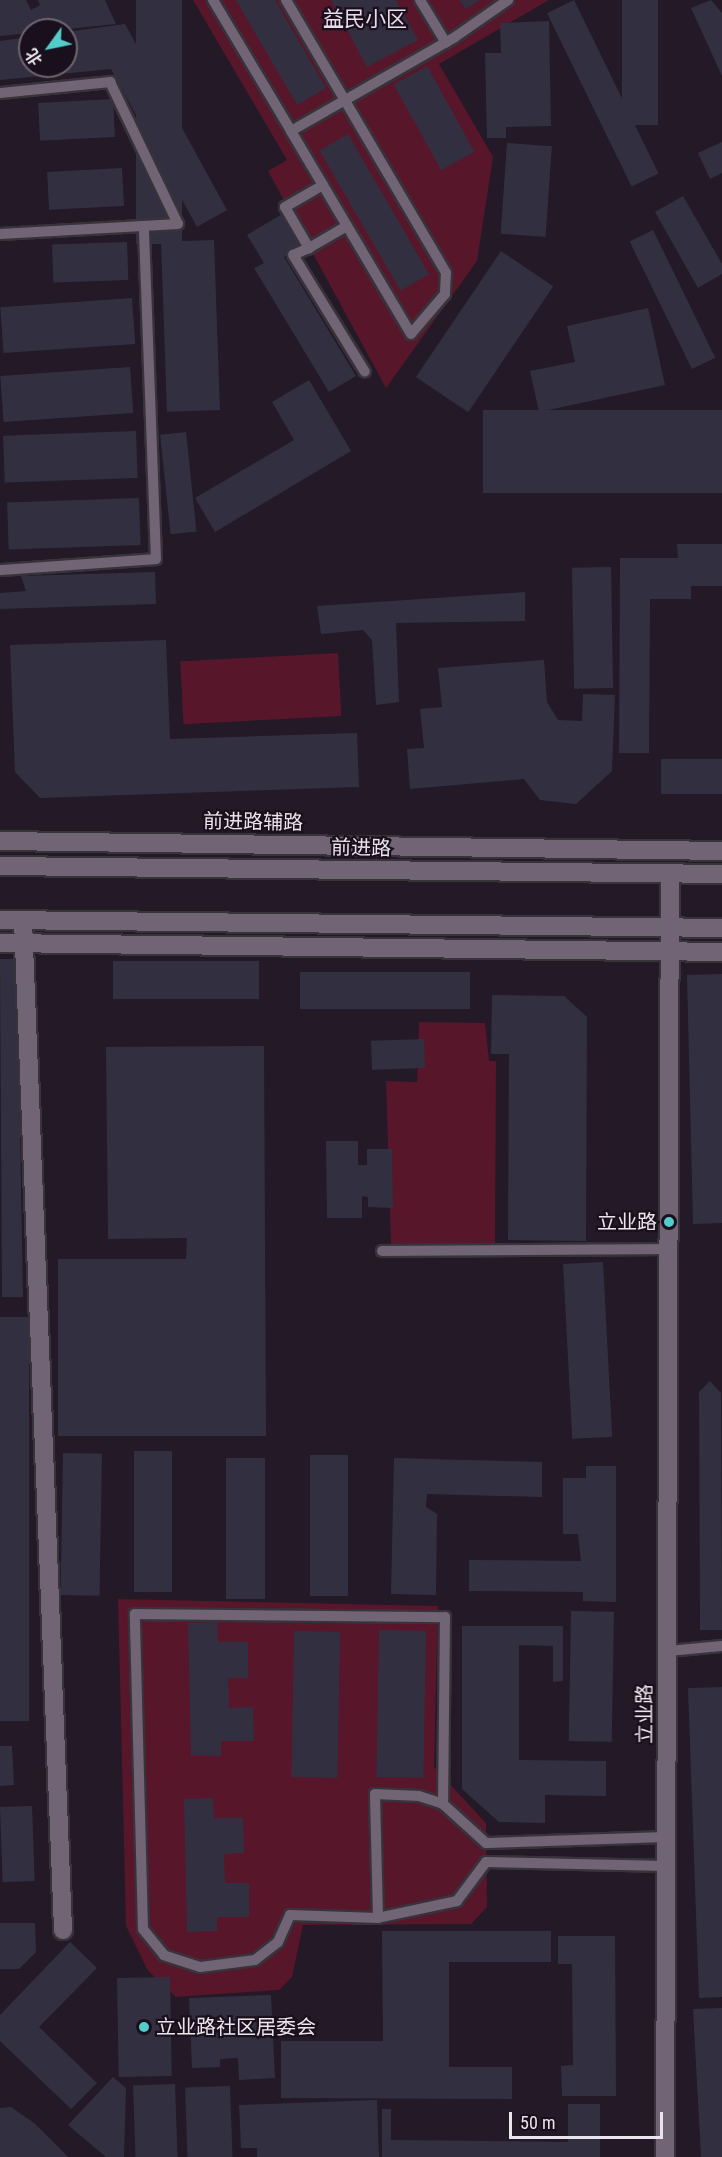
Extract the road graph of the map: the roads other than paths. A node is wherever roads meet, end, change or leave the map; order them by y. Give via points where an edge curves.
1 (213, 0) edge
2 (286, 0) edge
3 (420, 0) edge
4 (508, 0) edge
5 (446, 43) junction
6 (0, 93) edge
7 (344, 101) junction
8 (291, 131) junction
9 (323, 185) junction
10 (144, 226) junction
11 (347, 226) junction
12 (0, 234) edge
13 (309, 248) junction
14 (365, 372) dead end
15 (0, 570) edge
16 (0, 842) edge
17 (722, 851) edge
18 (0, 866) edge
19 (670, 874) junction
20 (722, 874) edge
21 (0, 920) edge
22 (23, 920) junction
23 (670, 928) junction
24 (722, 928) edge
25 (0, 943) edge
26 (24, 943) junction
27 (670, 951) junction
28 (722, 952) edge
29 (669, 1249) junction
30 (382, 1251) dead end
31 (722, 1646) edge
32 (668, 1651) junction
33 (443, 1804) junction
34 (667, 1837) junction
35 (666, 1866) junction
36 (378, 1918) junction
37 (63, 1930) dead end
38 (665, 2157) edge

1 - 8 lane
2 - 7 lane
3 - 5 lane
4 - 5 lane
5 - 7 lane
6 - 10 lane via 110,82 178,224
7 - 8 lane
7 - 11 lane via 446,273 445,294 411,334
8 - 9 lane
9 - 11 lane
9 - 13 lane via 285,207
10 - 12 lane
10 - 15 lane via 156,560
11 - 13 lane
13 - 14 lane via 293,255
16 - 17 street, 前进路辅路
18 - 19 street, 前进路
19 - 20 street, 前进路
19 - 23 street, 立业路
21 - 22 street
22 - 23 street
22 - 26 street
23 - 24 street
23 - 27 street, 立业路
25 - 26 street
26 - 27 street
26 - 37 street
27 - 28 street
27 - 29 street, 立业路
29 - 30 lane
29 - 32 street, 立业路
31 - 32 lane
32 - 34 street, 立业路
33 - 34 lane via 486,1843
33 - 36 lane via 418,1796 375,1794
33 - 36 lane via 445,1617 135,1614 143,1929 164,1955 200,1967 255,1959 278,1942 290,1915
34 - 35 street, 立业路
35 - 36 lane via 486,1862 457,1901
35 - 38 street, 立业路

